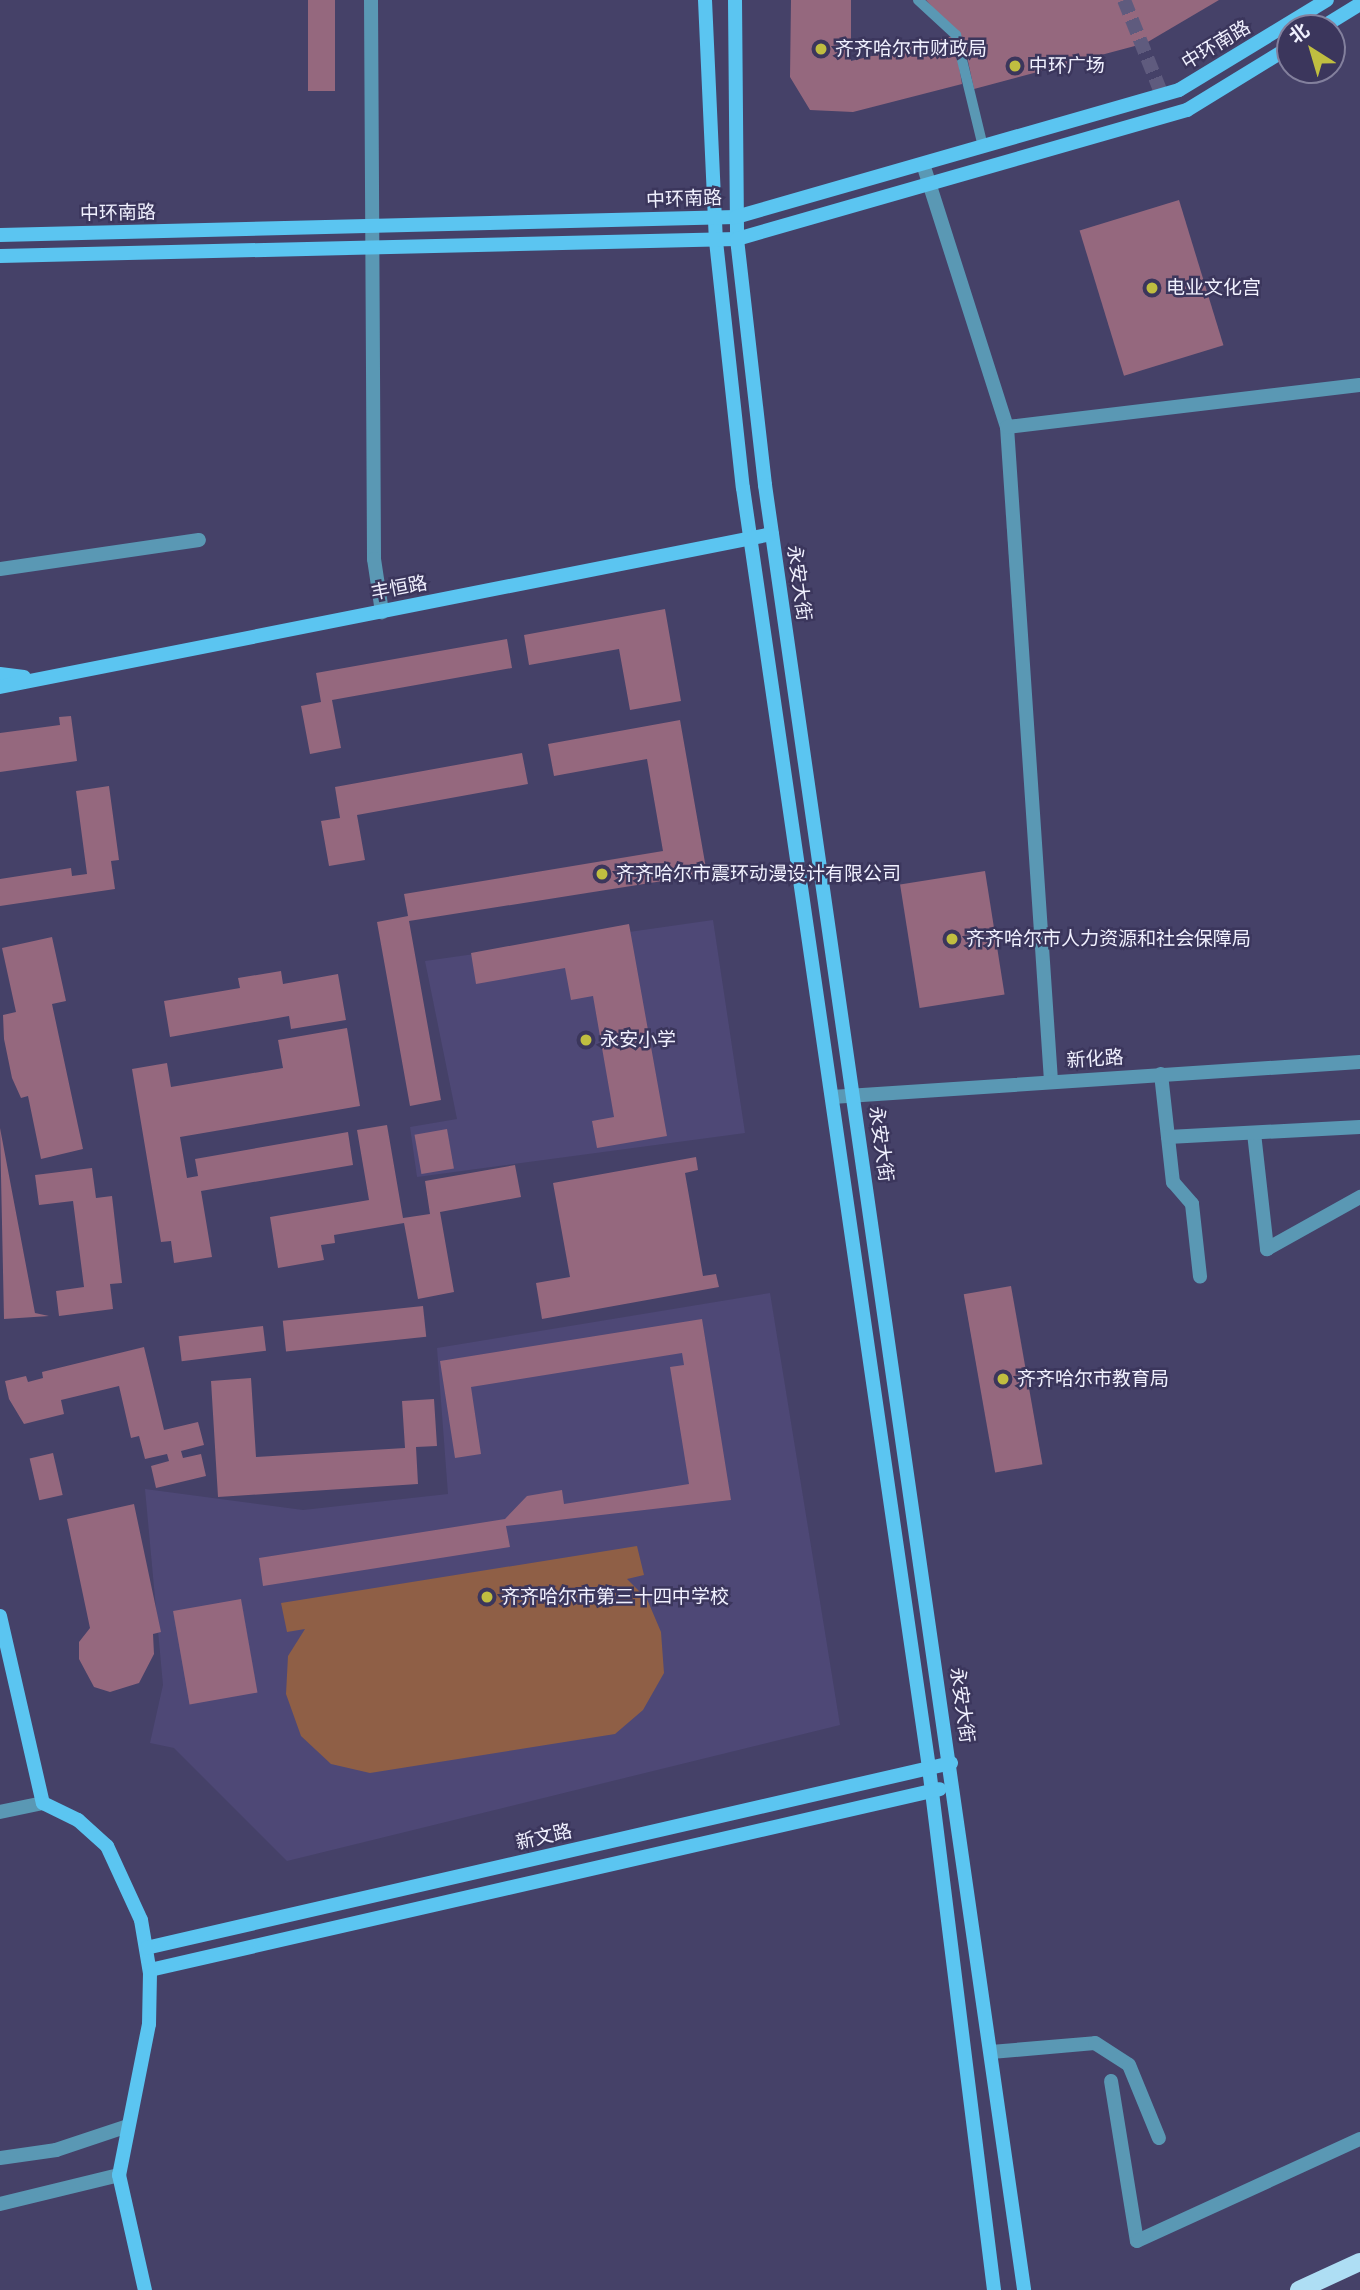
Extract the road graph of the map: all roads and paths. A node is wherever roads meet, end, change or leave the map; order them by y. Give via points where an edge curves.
1 (371, 0) edge
2 (705, 0) edge
3 (735, 0) edge
4 (918, 0) edge
5 (1327, 0) edge
6 (1360, 4) edge
7 (1344, 14) edge
8 (1276, 56) edge
9 (983, 147) junction
10 (923, 164) junction
11 (929, 184) junction
12 (736, 217) junction
13 (714, 218) junction
14 (375, 228) junction
15 (0, 235) edge
16 (737, 239) junction
17 (716, 242) junction
18 (374, 252) junction
19 (0, 256) edge
20 (1360, 385) edge
21 (1007, 427) junction
22 (772, 534) junction
23 (750, 538) junction
24 (198, 540) dead end
25 (0, 569) edge
26 (382, 611) junction
27 (0, 674) edge
28 (33, 678) junction
29 (0, 687) edge
30 (1360, 1062) edge
31 (1161, 1074) junction
32 (1051, 1081) junction
33 (855, 1095) junction
34 (832, 1097) junction
35 (1360, 1127) edge
36 (1254, 1132) junction
37 (1168, 1137) junction
38 (1360, 1196) edge
39 (1200, 1277) dead end
40 (0, 1616) edge
41 (951, 1763) junction
42 (929, 1768) junction
43 (954, 1786) junction
44 (932, 1791) junction
45 (43, 1803) junction
46 (0, 1812) edge
47 (146, 1948) junction
48 (150, 1970) junction
49 (991, 2052) junction
50 (1111, 2081) dead end
51 (125, 2127) junction
52 (1159, 2138) dead end
53 (1360, 2139) edge
54 (0, 2158) edge
55 (119, 2175) junction
56 (0, 2204) edge
57 (1360, 2262) edge
58 (145, 2290) edge
59 (995, 2290) edge
60 (1024, 2290) edge
61 (1299, 2290) edge

1 - 14 street
2 - 13 main road
3 - 12 main road, 永安大街
4 - 9 lane via 956,35
5 - 9 main road, 中环南路 via 1179,90
6 - 7 main road
8 - 11 main road, 中环南路 via 1187,110
9 - 10 main road, 中环南路
10 - 11 street
10 - 12 main road, 中环南路
11 - 16 main road, 中环南路
11 - 21 street
12 - 13 main road, 中环南路
12 - 16 main road, 永安大街
13 - 14 main road, 中环南路
13 - 17 main road
14 - 15 main road, 中环南路
14 - 18 street
16 - 17 main road, 中环南路
16 - 22 main road, 永安大街
17 - 18 main road, 中环南路
17 - 23 main road
18 - 19 main road, 中环南路
18 - 26 street via 374,559
20 - 21 street
21 - 32 street
22 - 23 main road, 丰恒路
22 - 33 main road, 永安大街
23 - 26 main road, 丰恒路
23 - 34 main road
24 - 25 street
26 - 28 main road, 丰恒路
27 - 28 main road
28 - 29 main road
30 - 31 street, 新化路
31 - 32 street, 新化路
31 - 37 street
32 - 33 street, 新化路
33 - 34 street, 新化路
33 - 41 main road, 永安大街
34 - 42 main road
35 - 36 street
36 - 37 street
36 - 38 street via 1267,1249
37 - 39 street via 1173,1182 1192,1204
40 - 45 main road
41 - 42 main road, 新文路
41 - 43 main road, 永安大街
42 - 44 main road
42 - 47 main road, 新文路
43 - 44 main road
43 - 49 main road, 永安大街
44 - 48 main road
44 - 59 main road
45 - 46 street
45 - 47 main road via 78,1820 107,1846 141,1920
47 - 48 main road
48 - 51 main road via 149,2024
49 - 52 street via 1095,2043 1129,2064
49 - 60 main road, 永安大街
50 - 53 street via 1137,2241
51 - 54 street via 56,2150
51 - 55 main road
55 - 56 street
55 - 58 main road
57 - 61 main road

